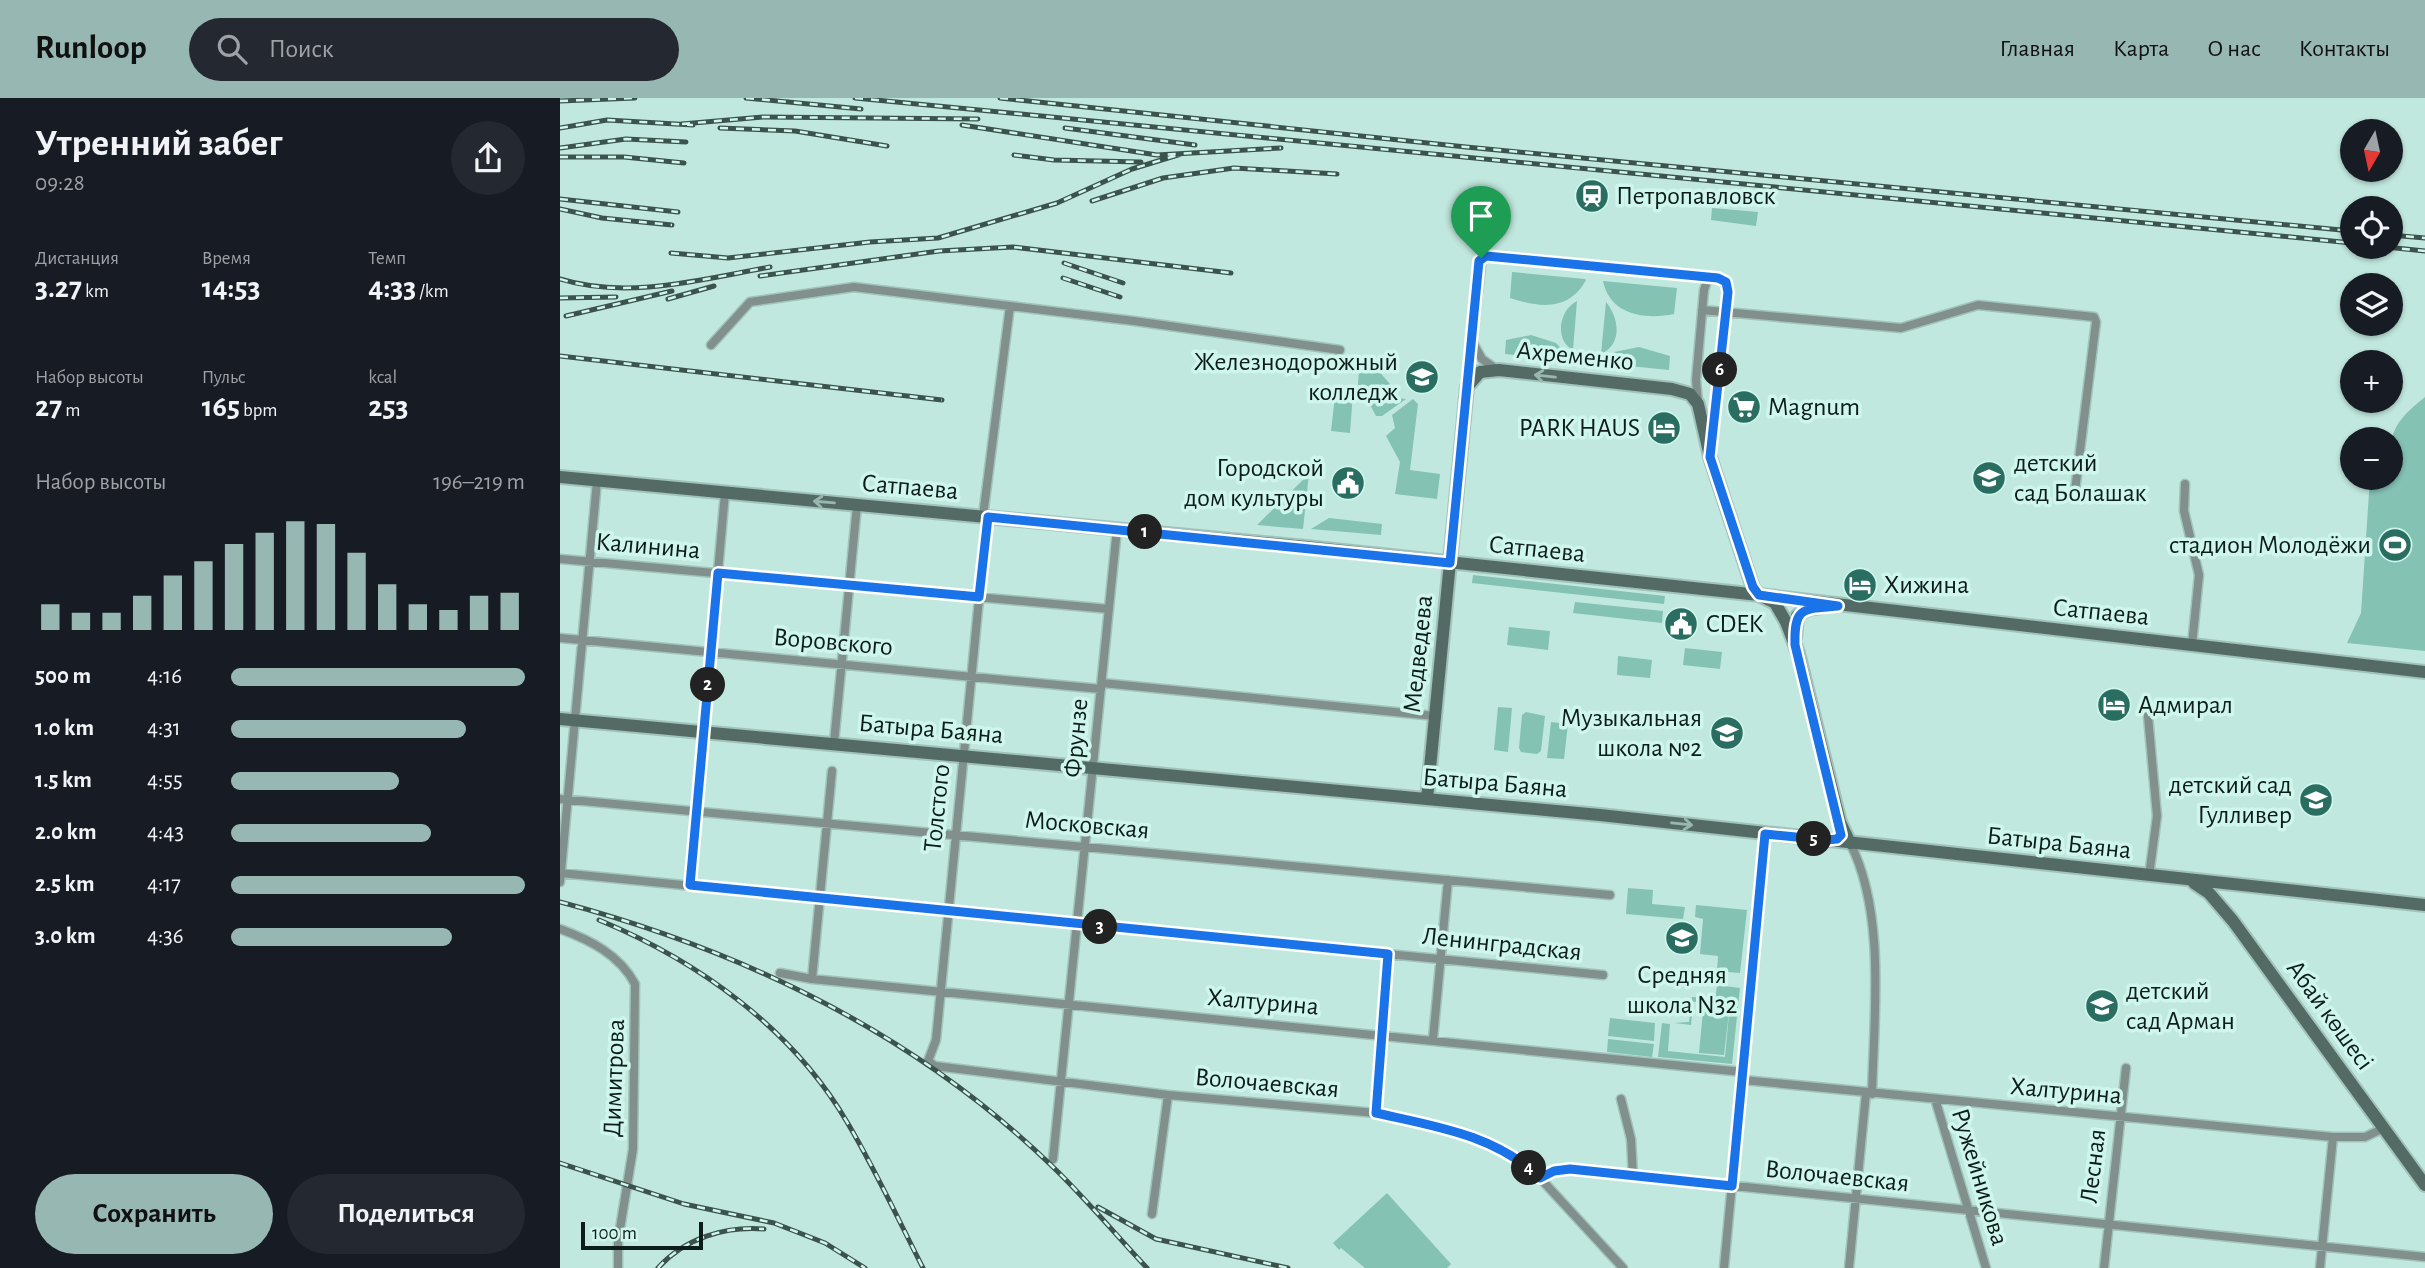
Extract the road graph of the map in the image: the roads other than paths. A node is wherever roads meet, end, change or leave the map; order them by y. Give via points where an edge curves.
1 (1718, 278) junction
2 (1010, 306) junction
3 (1702, 310) junction
4 (1726, 312) junction
5 (1472, 337) junction
6 (711, 345) dead end
7 (1340, 350) dead end
8 (1499, 370) junction
9 (1696, 372) junction
10 (1467, 387) junction
11 (1672, 390) junction
12 (1699, 404) junction
13 (1710, 457) junction
14 (560, 477) edge
15 (597, 481) junction
16 (2186, 484) dead end
17 (2075, 491) dead end
18 (725, 493) junction
19 (857, 505) junction
20 (985, 517) junction
21 (1117, 529) junction
22 (560, 559) edge
23 (590, 562) junction
24 (1450, 563) junction
25 (718, 573) junction
26 (849, 585) junction
27 (1759, 595) junction
28 (979, 597) junction
29 (1800, 600) junction
30 (1838, 606) junction
31 (1109, 609) junction
32 (1786, 622) junction
33 (560, 638) edge
34 (583, 640) junction
35 (1795, 645) junction
36 (2192, 645) junction
37 (711, 651) junction
38 (842, 663) junction
39 (2425, 672) edge
40 (970, 676) junction
41 (1102, 686) junction
42 (1435, 716) junction
43 (2148, 716) dead end
44 (560, 719) edge
45 (575, 720) junction
46 (704, 732) junction
47 (834, 743) junction
48 (964, 755) junction
49 (1094, 767) junction
50 (832, 771) dead end
51 (564, 799) edge
52 (1427, 799) junction
53 (696, 811) junction
54 (827, 822) junction
55 (1840, 822) junction
56 (956, 834) junction
57 (1765, 834) junction
58 (1827, 840) junction
59 (1850, 843) junction
60 (1087, 845) junction
61 (560, 876) edge
62 (2149, 876) junction
63 (1448, 880) junction
64 (2190, 880) junction
65 (690, 885) junction
66 (2252, 887) junction
67 (1611, 895) dead end
68 (820, 898) junction
69 (2425, 905) edge
70 (948, 911) junction
71 (2233, 921) junction
72 (1078, 925) junction
73 (560, 929) edge
74 (1388, 954) junction
75 (1442, 959) junction
76 (780, 973) dead end
77 (1603, 975) dead end
78 (812, 979) junction
79 (941, 992) junction
80 (1070, 1005) junction
81 (1382, 1034) junction
82 (1433, 1039) junction
83 (928, 1060) joint
84 (2126, 1068) dead end
85 (1743, 1076) junction
86 (1062, 1082) junction
87 (1869, 1093) junction
88 (1168, 1095) junction
89 (1621, 1099) dead end
90 (1935, 1099) junction
91 (1376, 1113) junction
92 (2120, 1117) junction
93 (2384, 1128) junction
94 (2333, 1137) junction
95 (1053, 1159) dead end
96 (1633, 1176) junction
97 (1540, 1178) junction
98 (2425, 1185) edge
99 (1732, 1186) junction
100 (1856, 1200) junction
101 (1968, 1211) junction
102 (1152, 1214) dead end
103 (2107, 1225) junction
104 (2322, 1247) junction
105 (2424, 1257) edge
106 (618, 1268) edge
107 (1623, 1268) edge
108 (1724, 1268) edge
109 (1849, 1268) edge
110 (1986, 1268) edge
111 (2104, 1268) edge
112 (2320, 1268) edge
113 (2423, 1268) edge

1 - 3 street via 1705,285
1 - 4 street via 1728,286
1 - 5 street via 1482,257
2 - 6 street via 854,287 750,302
2 - 7 street
2 - 20 street, Толстого
3 - 4 street
3 - 9 street
4 - 13 street
4 - 17 street via 1901,328 1979,304 2094,317
5 - 8 street via 1482,359
5 - 10 street
8 - 10 street, Ахременко via 1480,372
11 -> 8 street, Ахременко
9 - 11 street via 1685,385
9 - 12 street
10 - 24 street, Медведева
11 - 12 street, Ахременко via 1685,392
12 - 13 street
13 - 27 street
14 - 15 street, Сатпаева
15 - 18 street, Сатпаева
15 - 23 street
16 - 36 street via 2184,511 2199,575
19 -> 18 street, Сатпаева
18 - 25 street
19 - 20 street, Сатпаева
19 - 26 street
20 - 21 street, Сатпаева
20 - 28 street, Толстого
21 - 24 street, Сатпаева
21 - 31 street, Фрунзе
22 - 23 street, Калинина
23 - 25 street, Калинина
23 - 34 street
24 - 27 street, Сатпаева
24 - 42 street, Медведева
25 - 26 street, Калинина
25 - 37 street
26 - 28 street, Калинина
26 - 38 street
27 - 29 street, Сатпаева
27 - 32 street via 1775,603
28 - 31 street, Калинина
28 - 40 street, Толстого
29 - 30 street, Сатпаева
29 - 32 street via 1787,605
30 - 35 street via 1810,608 1799,614
30 - 36 street, Сатпаева
31 - 41 street, Фрунзе
32 - 35 street
33 - 34 street, Воровского
34 - 37 street, Воровского
34 - 45 street
35 - 55 street
36 - 39 street, Сатпаева
37 - 38 street, Воровского
37 - 46 street
38 - 40 street, Воровского
38 - 47 street
40 - 41 street, Воровского
40 - 48 street, Толстого
41 - 42 street, Воровского
41 - 49 street, Фрунзе
42 - 52 street, Медведева
43 - 62 street via 2157,816
44 - 45 street, Батыра Баяна
45 - 46 street, Батыра Баяна
45 - 51 street
46 - 47 street, Батыра Баяна
46 - 53 street
47 - 48 street, Батыра Баяна
48 - 49 street, Батыра Баяна
48 - 56 street, Толстого
49 - 52 street, Батыра Баяна
49 - 60 street, Фрунзе
50 - 54 street
51 - 53 street, Московская
51 - 61 street
52 -> 57 street, Батыра Баяна
53 - 54 street, Московская
53 - 65 street
54 - 56 street, Московская
54 - 68 street
55 - 58 street via 1840,837
55 - 59 street
56 - 60 street, Московская
56 - 70 street, Толстого
57 - 58 street, Батыра Баяна
57 - 85 street
58 - 59 street, Батыра Баяна
59 - 62 street, Батыра Баяна
59 - 87 street via 1861,873 1875,947
60 - 63 street, Московская
60 - 72 street, Фрунзе
61 - 65 street, Ленинградская
62 - 64 street, Батыра Баяна
63 - 67 street, Московская
63 - 75 street
64 - 66 street, Батыра Баяна
64 - 71 street, Абай көшесі via 2209,893
65 - 68 street, Ленинградская
66 - 69 street, Батыра Баяна
66 - 71 street via 2231,894 2227,906
68 - 70 street, Ленинградская
68 - 78 street
70 - 72 street, Ленинградская
70 - 79 street, Толстого
71 - 93 street, Абай көшесі
72 - 74 street, Ленинградская
72 - 80 street, Фрунзе
73 - 106 street, Димитрова via 607,952 635,984 633,1149
74 - 75 street, Ленинградская
74 - 81 street
75 - 77 street, Ленинградская
75 - 82 street
76 - 78 street, Халтурина
78 - 79 street, Халтурина
79 - 80 street, Халтурина
79 - 83 street, Толстого via 936,1040
80 - 81 street, Халтурина
80 - 86 street, Фрунзе
81 - 82 street, Халтурина
81 - 91 street
82 - 85 street, Халтурина
83 - 86 street, Волочаевская via 940,1068
84 - 92 street, Лесная
85 - 87 street, Халтурина
85 - 99 street
86 - 88 street, Волочаевская
86 - 95 street, Фрунзе
87 - 90 street, Халтурина
87 - 100 street
88 - 91 street, Волочаевская
88 - 102 street
89 - 96 street via 1631,1139
90 - 92 street, Халтурина
90 - 101 street, Ружейникова
91 - 97 street, Волочаевская via 1476,1138 1510,1155
92 - 94 street, Халтурина
92 - 103 street, Лесная
93 - 94 street, Халтурина via 2365,1137
93 - 98 street, Абай көшесі
94 - 104 street
96 - 97 street, Волочаевская via 1561,1169
96 - 99 street, Волочаевская
97 - 107 street
99 - 100 street, Волочаевская
99 - 108 street
100 - 101 street, Волочаевская
100 - 109 street
101 - 103 street, Волочаевская
101 - 110 street, Ружейникова
103 - 104 street, Волочаевская
103 - 111 street, Лесная
104 - 105 street, Волочаевская
104 - 112 street
105 - 113 street

